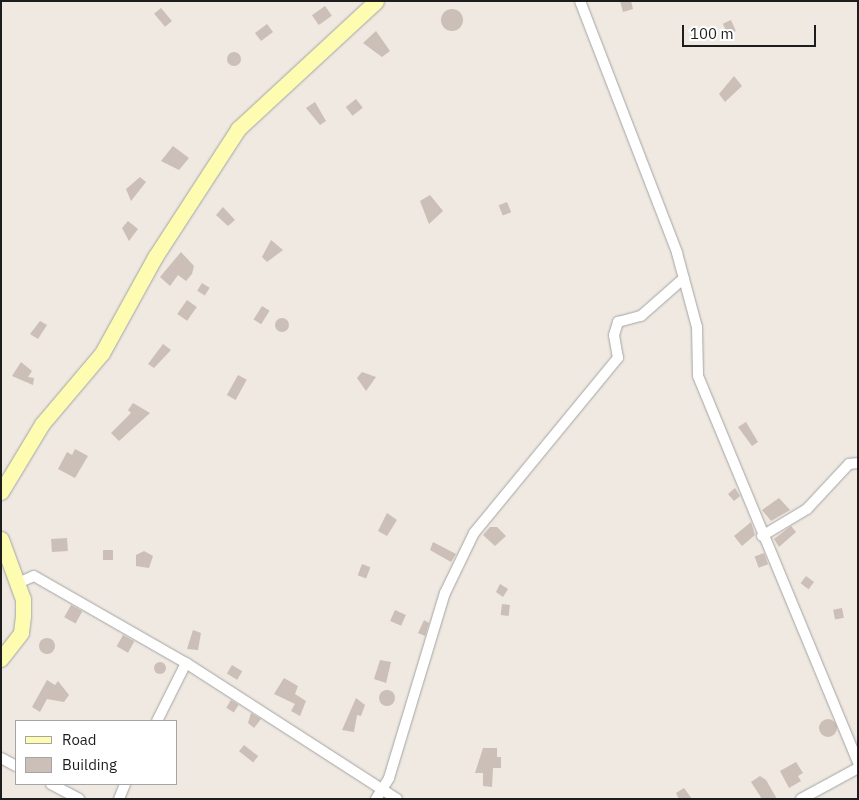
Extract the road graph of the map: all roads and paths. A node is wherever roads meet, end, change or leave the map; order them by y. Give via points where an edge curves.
1 (376, 1) edge
2 (580, 1) edge
3 (684, 278) junction
4 (858, 463) edge
5 (1, 492) edge
6 (762, 536) junction
7 (1, 539) edge
8 (18, 583) junction
9 (1, 658) edge
10 (186, 663) junction
11 (158, 720) edge
12 (1, 758) edge
13 (858, 763) edge
14 (15, 765) edge
15 (858, 768) edge
16 (53, 785) edge
17 (125, 785) edge
18 (381, 786) junction
19 (79, 799) edge
20 (119, 799) edge
21 (376, 799) edge
22 (397, 799) edge
23 (801, 799) edge

1 - 5 main road via 238,129 155,257 102,353 42,424
2 - 3 street
3 - 6 street via 697,327 698,376
3 - 18 street via 641,316 618,322 614,334 618,358 474,534 444,593 389,778
4 - 6 street via 849,464 808,509
6 - 13 street
7 - 8 main road
8 - 9 main road via 23,599 21,633
8 - 10 street via 34,576
10 - 11 street
10 - 18 street
12 - 14 street
15 - 23 street
16 - 19 street
17 - 20 street
18 - 21 street
18 - 22 street

